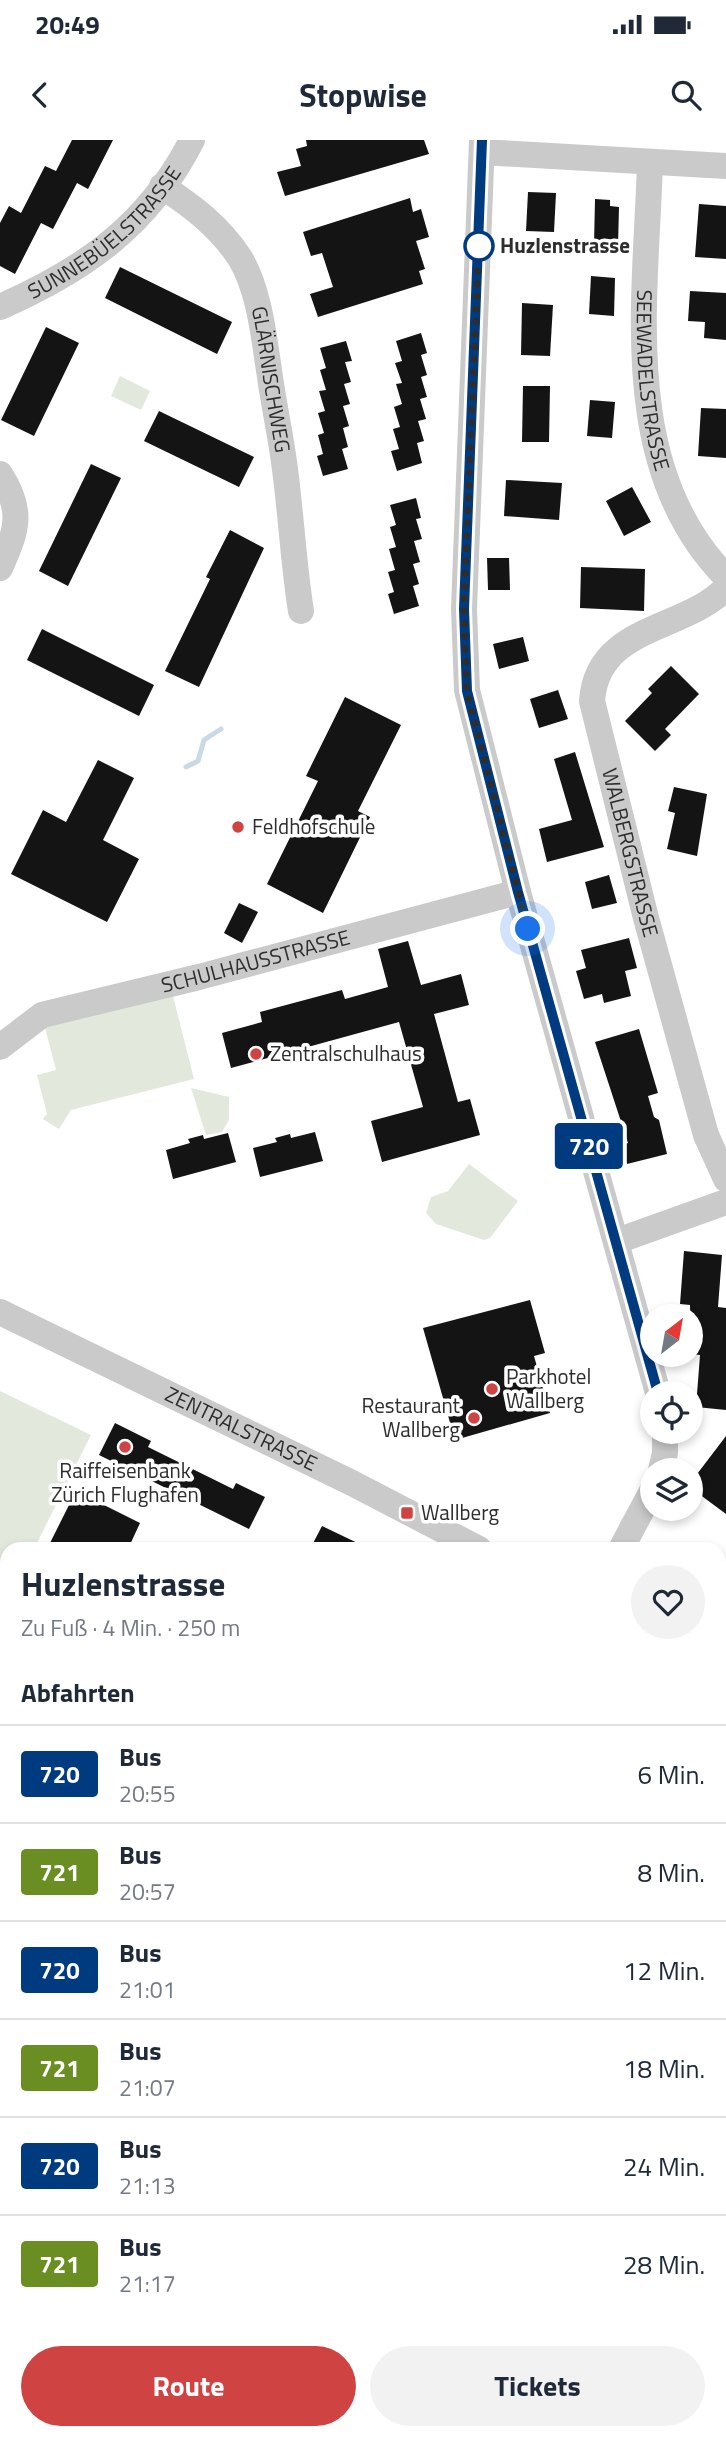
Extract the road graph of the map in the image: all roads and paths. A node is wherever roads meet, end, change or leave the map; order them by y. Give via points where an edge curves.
1 (192, 140) edge
2 (482, 146) edge
3 (650, 162) junction
4 (726, 166) edge
5 (162, 187) junction
6 (0, 307) edge
7 (0, 474) edge
8 (0, 568) edge
9 (726, 577) edge
10 (726, 589) edge
11 (302, 611) dead end
12 (518, 892) junction
13 (0, 1047) edge
14 (726, 1179) edge
15 (726, 1202) edge
16 (617, 1241) junction
17 (0, 1312) edge
18 (655, 1381) edge
19 (640, 1513) edge
20 (461, 1542) edge
21 (625, 1542) edge

1 - 5 street, SUNNEBÜELSTRASSE
2 - 3 street
2 - 12 street via 464,609 467,691
3 - 4 street
3 - 9 street, SEEWADELSTRASSE via 644,365 650,423 681,513 698,544
5 - 6 street, SUNNEBÜELSTRASSE via 116,239 84,265
5 - 11 street, GLÄRNISCHWEG via 202,212 225,236 242,261 253,292 284,464
7 - 8 street via 12,493 17,514 13,540
10 - 14 street, WALBERGSTRASSE via 622,646 600,671 592,701 703,1122
12 - 13 street, SCHULHAUSSTRASSE via 42,1015
12 - 16 street
15 - 16 street
16 - 18 street
17 - 20 street, ZENTRALSTRASSE via 352,1483
19 - 21 street

